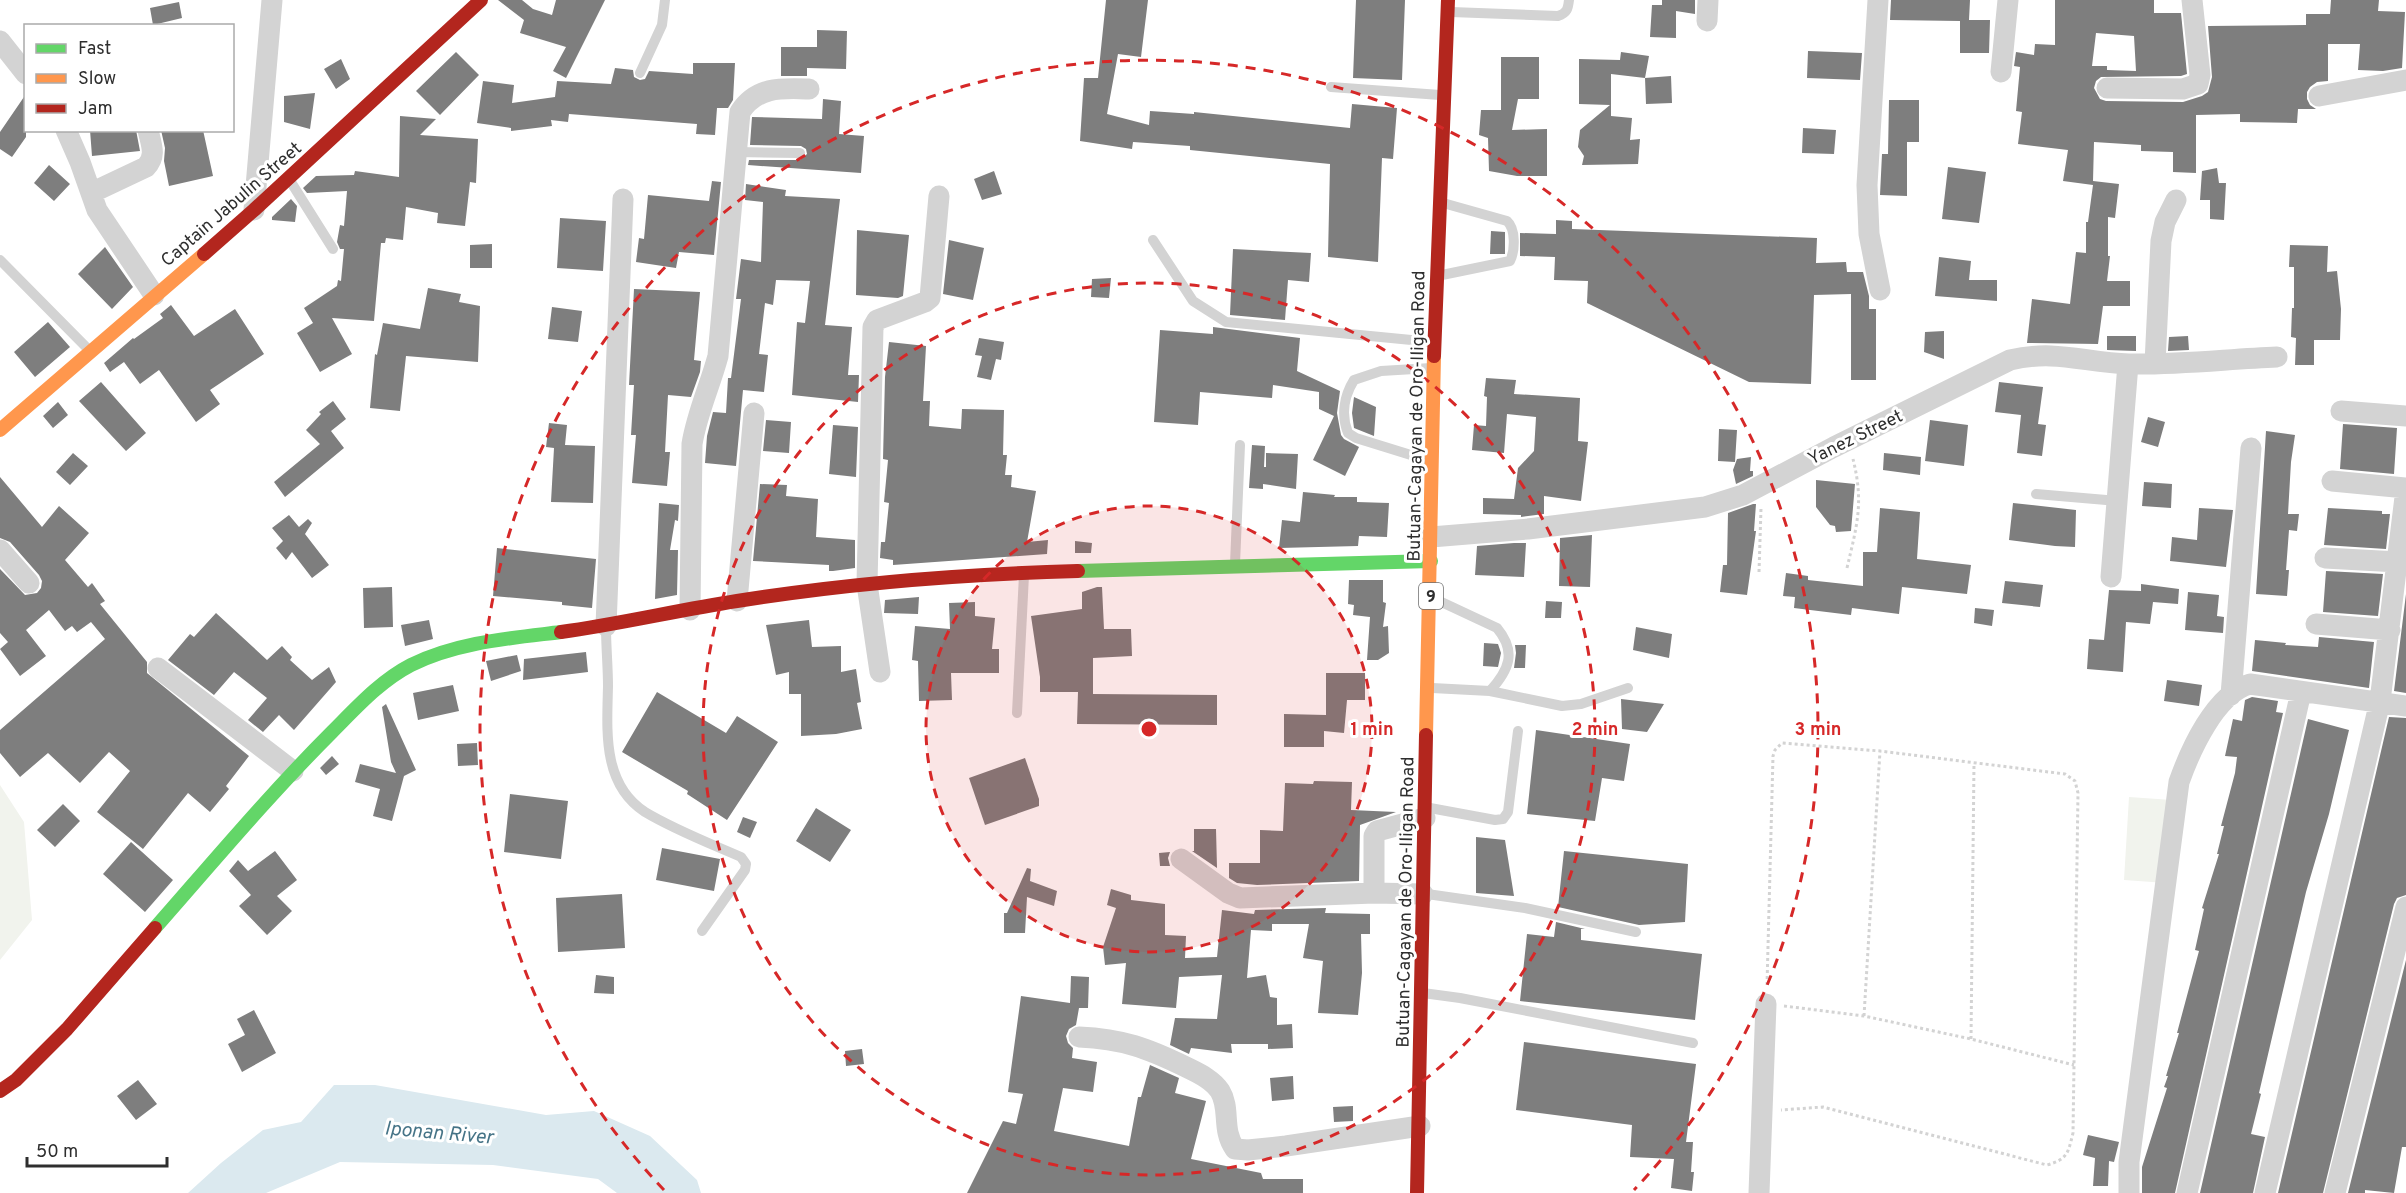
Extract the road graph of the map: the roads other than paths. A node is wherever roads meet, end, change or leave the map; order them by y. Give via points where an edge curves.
1 (272, 0) edge
2 (481, 0) edge
3 (665, 0) edge
4 (1569, 0) edge
5 (1878, 0) edge
6 (2008, 0) edge
7 (2192, 0) edge
8 (1448, 6) edge
9 (0, 41) edge
10 (24, 71) edge
11 (2001, 72) dead end
12 (640, 74) dead end
13 (2406, 80) edge
14 (1331, 87) dead end
15 (2107, 88) dead end
16 (809, 89) dead end
17 (1443, 95) junction
18 (2319, 96) dead end
19 (67, 132) edge
20 (148, 132) edge
21 (737, 152) junction
22 (800, 153) dead end
23 (289, 178) junction
24 (91, 193) junction
25 (939, 196) dead end
26 (623, 199) dead end
27 (2176, 200) dead end
28 (1439, 202) junction
29 (254, 210) junction
30 (1153, 240) dead end
31 (333, 249) dead end
32 (0, 260) edge
33 (1437, 276) junction
34 (1880, 290) dead end
35 (154, 295) junction
36 (1435, 343) junction
37 (90, 351) junction
38 (2277, 357) dead end
39 (2155, 363) junction
40 (2128, 364) junction
41 (1434, 368) junction
42 (2341, 411) dead end
43 (754, 413) dead end
44 (2406, 416) edge
45 (0, 430) edge
46 (1240, 445) dead end
47 (2251, 448) dead end
48 (1433, 462) junction
49 (2332, 481) dead end
50 (2406, 489) edge
51 (2036, 494) dead end
52 (2118, 501) junction
53 (1431, 537) junction
54 (0, 550) edge
55 (2325, 558) dead end
56 (1431, 561) junction
57 (2398, 562) junction
58 (1235, 567) junction
59 (1025, 572) junction
60 (2111, 577) dead end
61 (29, 583) dead end
62 (867, 584) junction
63 (1431, 597) junction
64 (737, 601) junction
65 (690, 610) junction
66 (2316, 624) dead end
67 (606, 626) junction
68 (2390, 630) junction
69 (158, 668) dead end
70 (880, 672) dead end
71 (1628, 687) dead end
72 (1426, 688) junction
73 (1490, 691) junction
74 (2301, 692) junction
75 (2231, 695) junction
76 (2379, 701) junction
77 (2406, 706) edge
78 (1017, 713) dead end
79 (1518, 731) dead end
80 (293, 771) junction
81 (1425, 812) junction
82 (1181, 859) dead end
83 (1374, 893) junction
84 (1424, 894) junction
85 (2406, 907) edge
86 (702, 931) dead end
87 (1636, 932) dead end
88 (1420, 993) junction
89 (1766, 1004) road end
90 (1079, 1037) dead end
91 (1693, 1043) dead end
92 (0, 1091) edge
93 (1420, 1126) junction
94 (1417, 1193) edge
95 (1759, 1193) edge
96 (2129, 1193) edge
97 (2187, 1193) edge
98 (2265, 1193) edge
99 (2335, 1193) edge

1 - 29 street
2 - 23 main road, Captain Jabulin Street
3 - 12 lane via 662,25
4 - 8 lane via 1565,14 1558,16
5 - 34 street via 1867,185 1869,234
6 - 11 street
7 - 15 street via 2198,84 2183,89
8 - 17 main road, Butuan-Cagayan de Oro-Iligan Road / 9
9 - 10 street
13 - 18 street
14 - 17 lane
16 - 21 street via 779,88 748,100 740,112
17 - 28 main road, Butuan-Cagayan de Oro-Iligan Road / 9
19 - 24 street
20 - 24 street via 152,161
21 - 22 lane
21 - 65 street via 718,356 692,444
23 - 29 main road, Captain Jabulin Street
23 - 31 lane
24 - 35 street via 97,210
25 - 62 street via 930,298 877,320 873,327
26 - 67 street
27 - 39 street via 2165,222 2162,241
28 - 33 main road, Butuan-Cagayan de Oro-Iligan Road / 9
28 - 33 lane via 1507,221 1513,230 1510,261
29 - 35 main road, Captain Jabulin Street
30 - 36 lane via 1193,301 1226,322
32 - 37 lane
33 - 36 main road, Butuan-Cagayan de Oro-Iligan Road / 9
35 - 37 main road, Captain Jabulin Street
36 - 41 main road, Butuan-Cagayan de Oro-Iligan Road / 9
37 - 45 main road, Captain Jabulin Street
38 - 39 street, Yanez Street
39 - 40 street, Yanez Street
40 - 52 street
40 - 53 street, Yanez Street via 2045,354 2010,360 1743,495 1705,507
41 - 48 main road, Butuan-Cagayan de Oro-Iligan Road / 9
41 - 48 lane via 1381,371 1354,380 1346,396 1344,417 1348,433 1356,438
42 - 44 street
43 - 64 street
46 - 58 lane
47 - 75 street
48 - 53 main road, Butuan-Cagayan de Oro-Iligan Road / 9
49 - 50 street
50 - 57 street
51 - 52 lane
52 - 60 street
53 - 56 main road, Butuan-Cagayan de Oro-Iligan Road / 9
54 - 61 street
55 - 57 street
56 - 58 main road
56 - 63 main road, Butuan-Cagayan de Oro-Iligan Road / 9
57 - 68 street
58 - 59 main road
59 - 62 main road
59 - 78 lane
62 - 64 main road
62 - 70 street
63 - 72 main road, Butuan-Cagayan de Oro-Iligan Road / 9
63 - 73 lane via 1502,633 1508,648 1508,664
64 - 65 main road
65 - 67 main road
66 - 68 street
67 - 80 main road via 478,644 411,665 376,687
67 - 86 lane via 606,730 610,764 623,789 643,810 741,857 746,864
68 - 76 street
69 - 80 street
71 - 73 lane via 1581,704 1562,706
72 - 73 lane
72 - 81 main road, Butuan-Cagayan de Oro-Iligan Road / 9
74 - 75 street via 2250,684
74 - 76 street
74 - 97 street
75 - 96 street via 2199,736 2179,782 2129,1162
76 - 77 street
76 - 98 street
79 - 81 lane via 1508,812 1503,819
80 - 92 main road via 66,1029
81 - 83 street via 1377,831
81 - 84 main road, Butuan-Cagayan de Oro-Iligan Road / 9
82 - 83 street via 1240,898
83 - 84 street
84 - 87 lane via 1525,908
84 - 88 main road, Butuan-Cagayan de Oro-Iligan Road / 9
85 - 99 street
88 - 91 lane
88 - 93 main road, Butuan-Cagayan de Oro-Iligan Road / 9
89 - 95 street
90 - 93 street via 1141,1046 1210,1080 1221,1092 1227,1138 1234,1149 1286,1146
93 - 94 main road, Butuan-Cagayan de Oro-Iligan Road / 9

